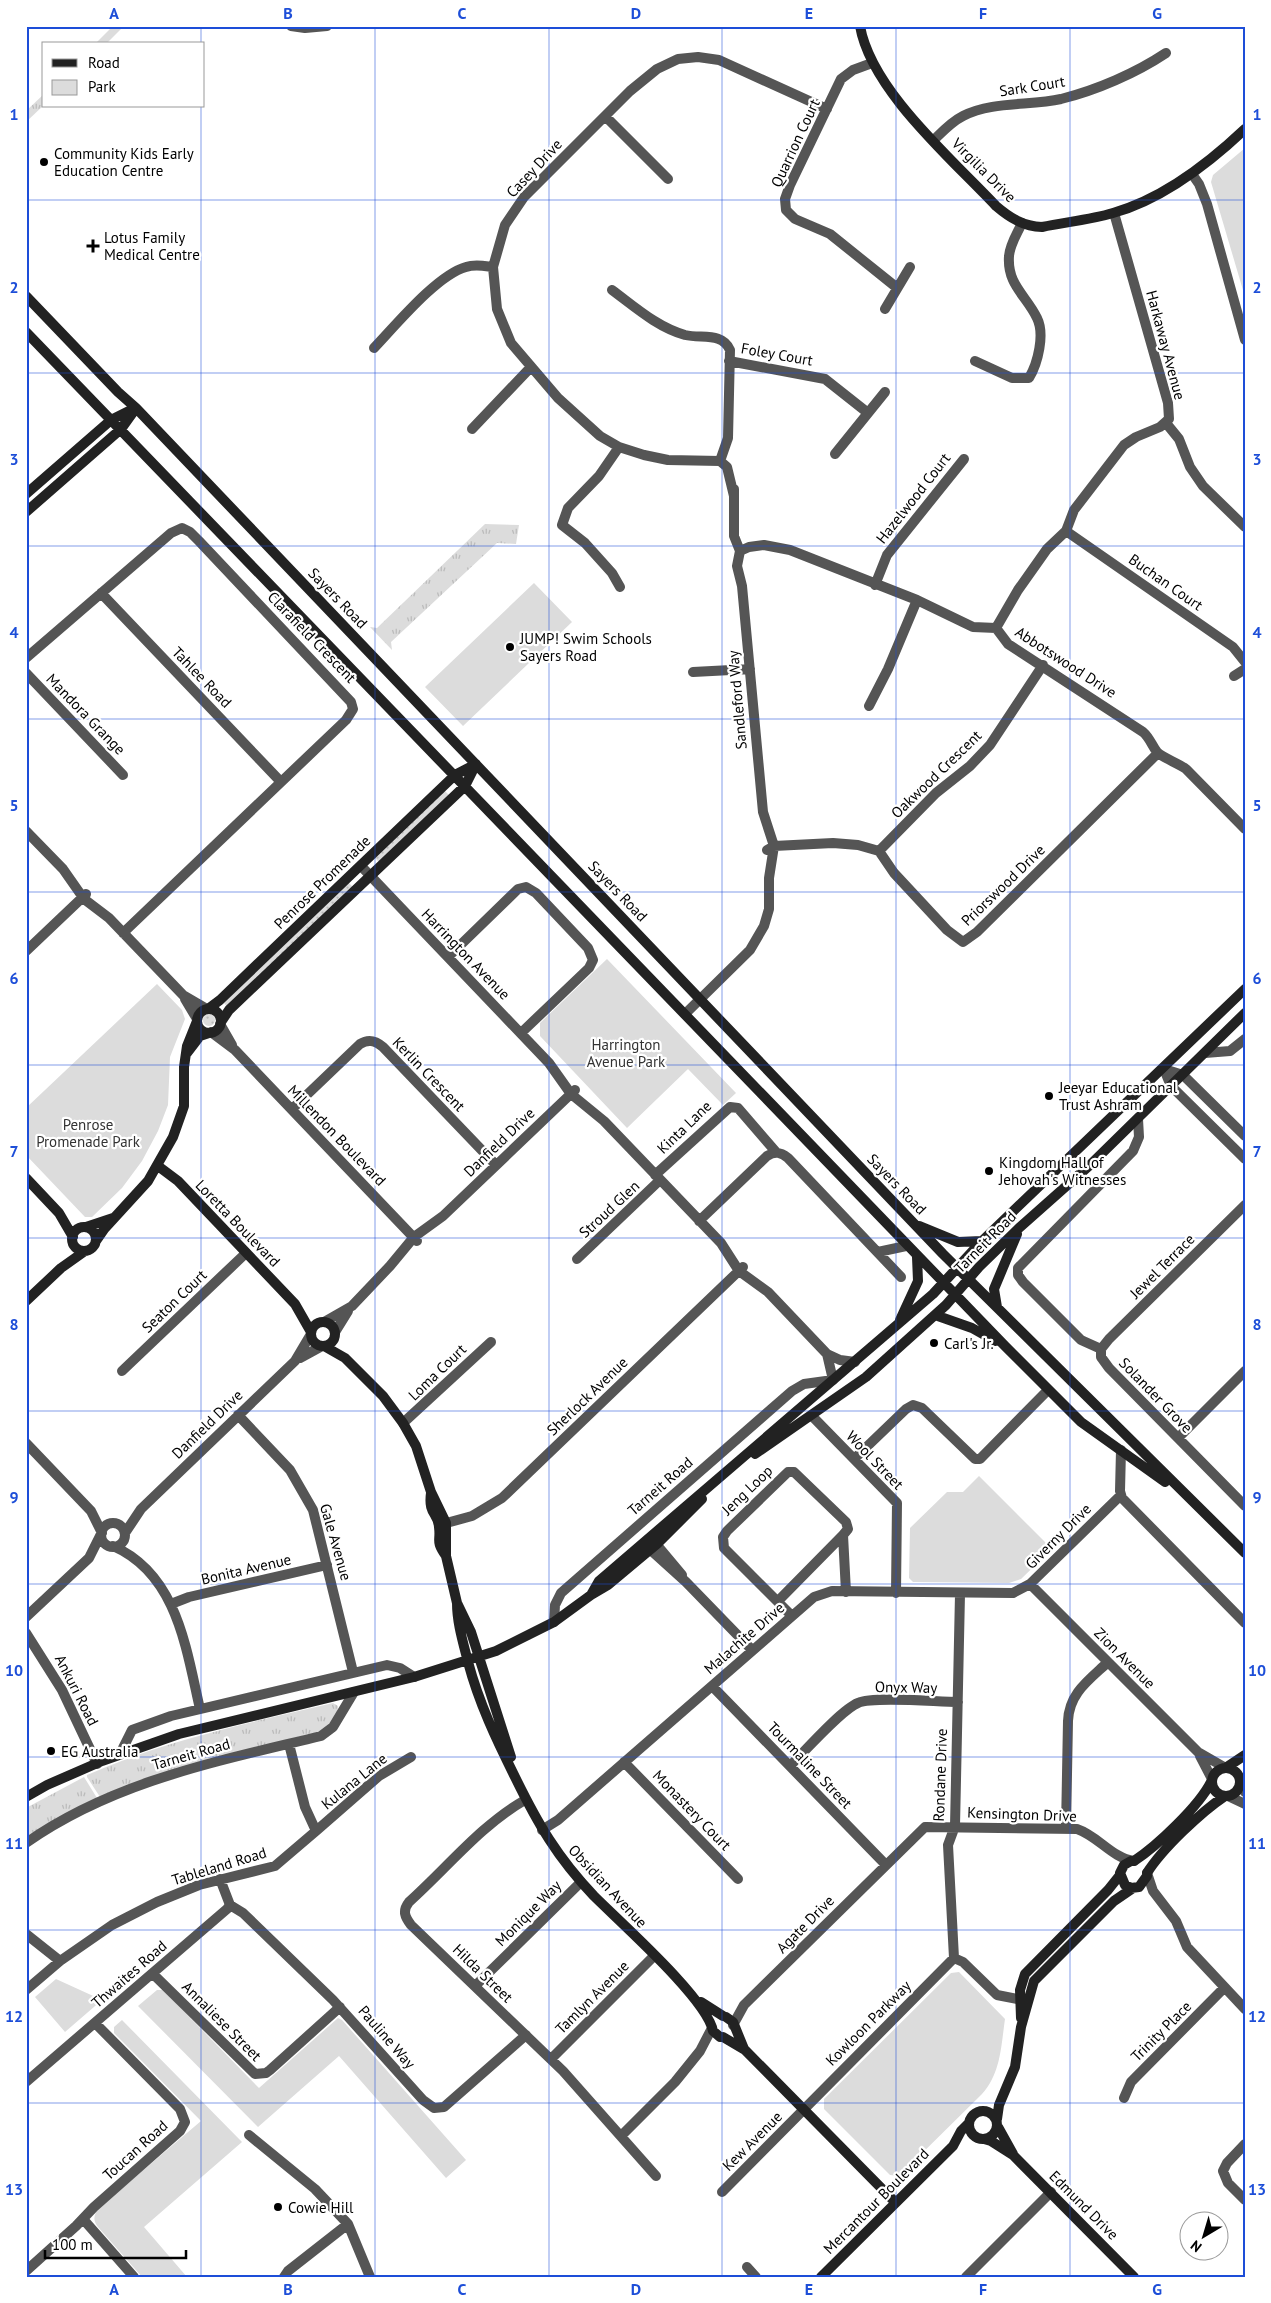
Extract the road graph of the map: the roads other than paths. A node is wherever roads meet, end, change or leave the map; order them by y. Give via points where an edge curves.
1 (290, 26) edge
2 (327, 26) edge
3 (860, 26) edge
4 (1166, 53) dead end
5 (872, 63) junction
6 (827, 109) junction
7 (605, 116) junction
8 (1245, 129) edge
9 (934, 140) junction
10 (1192, 174) junction
11 (668, 179) dead end
12 (1114, 213) junction
13 (1022, 223) junction
14 (493, 267) junction
15 (910, 267) dead end
16 (896, 288) junction
17 (612, 290) dead end
18 (26, 296) edge
19 (885, 309) dead end
20 (26, 332) edge
21 (1245, 340) edge
22 (374, 348) dead end
23 (729, 361) junction
24 (975, 361) dead end
25 (531, 367) junction
26 (885, 392) dead end
27 (136, 408) junction
28 (868, 413) junction
29 (111, 420) junction
30 (1166, 423) junction
31 (121, 429) junction
32 (472, 429) dead end
33 (620, 447) junction
34 (835, 454) dead end
35 (720, 458) junction
36 (964, 458) dead end
37 (26, 494) edge
38 (26, 512) edge
39 (1245, 527) edge
40 (1066, 530) junction
41 (744, 550) junction
42 (875, 585) junction
43 (620, 586) dead end
44 (101, 593) junction
45 (917, 600) junction
46 (996, 628) junction
47 (26, 658) edge
48 (1245, 662) edge
49 (1043, 665) junction
50 (750, 669) junction
51 (1245, 669) edge
52 (693, 672) dead end
53 (26, 673) edge
54 (1234, 676) dead end
55 (869, 706) dead end
56 (1158, 753) junction
57 (476, 764) junction
58 (123, 775) dead end
59 (455, 775) junction
60 (281, 782) junction
61 (465, 786) junction
62 (1245, 829) edge
63 (26, 831) edge
64 (771, 849) junction
65 (878, 851) junction
66 (361, 866) junction
67 (370, 876) junction
68 (85, 896) junction
69 (123, 933) junction
70 (26, 951) edge
71 (448, 957) junction
72 (1245, 989) edge
73 (182, 995) junction
74 (700, 1000) junction
75 (208, 1009) junction
76 (685, 1014) junction
77 (1245, 1014) edge
78 (197, 1020) junction
79 (221, 1023) junction
80 (210, 1032) junction
81 (521, 1033) junction
82 (1245, 1039) edge
83 (235, 1050) junction
84 (1206, 1053) junction
85 (187, 1054) junction
86 (1164, 1068) junction
87 (1183, 1075) junction
88 (1171, 1086) junction
89 (573, 1092) junction
90 (292, 1109) junction
91 (1138, 1119) junction
92 (1245, 1136) edge
93 (776, 1152) junction
94 (1245, 1159) edge
95 (496, 1165) junction
96 (158, 1166) junction
97 (26, 1178) edge
98 (658, 1178) junction
99 (1245, 1205) edge
100 (59, 1213) junction
101 (114, 1217) junction
102 (699, 1221) junction
103 (916, 1225) junction
104 (85, 1227) junction
105 (1019, 1228) junction
106 (73, 1239) junction
107 (415, 1239) junction
108 (96, 1241) junction
109 (982, 1241) junction
110 (906, 1246) junction
111 (85, 1251) junction
112 (878, 1252) junction
113 (246, 1253) junction
114 (917, 1257) junction
115 (577, 1260) dead end
116 (956, 1267) junction
117 (61, 1268) junction
118 (741, 1269) junction
119 (902, 1277) dead end
120 (970, 1278) junction
121 (943, 1284) junction
122 (955, 1296) junction
123 (26, 1301) edge
124 (295, 1304) junction
125 (352, 1306) junction
126 (997, 1307) junction
127 (935, 1315) junction
128 (323, 1322) junction
129 (898, 1323) junction
130 (311, 1333) junction
131 (335, 1333) junction
132 (491, 1342) dead end
133 (323, 1346) junction
134 (1004, 1346) junction
135 (1101, 1349) junction
136 (827, 1354) junction
137 (295, 1361) junction
138 (855, 1362) junction
139 (354, 1366) junction
140 (122, 1370) dead end
141 (1245, 1371) edge
142 (834, 1380) junction
143 (1048, 1390) junction
144 (238, 1415) junction
145 (812, 1416) junction
146 (403, 1423) junction
147 (1178, 1438) junction
148 (26, 1443) edge
149 (1121, 1450) junction
150 (854, 1459) junction
151 (729, 1471) junction
152 (1121, 1495) junction
153 (1192, 1502) junction
154 (1245, 1506) edge
155 (142, 1508) junction
156 (91, 1511) junction
157 (113, 1523) junction
158 (443, 1524) junction
159 (101, 1533) junction
160 (125, 1533) junction
161 (843, 1535) junction
162 (650, 1544) junction
163 (112, 1546) junction
164 (1245, 1553) edge
165 (88, 1558) junction
166 (136, 1558) junction
167 (327, 1565) junction
168 (1030, 1584) junction
169 (846, 1592) junction
170 (896, 1593) junction
171 (1013, 1593) joint
172 (960, 1594) junction
173 (778, 1601) junction
174 (458, 1603) junction
175 (171, 1604) junction
176 (792, 1616) junction
177 (26, 1617) edge
178 (554, 1622) junction
179 (1245, 1623) edge
180 (26, 1633) edge
181 (752, 1650) junction
182 (479, 1658) junction
183 (468, 1662) junction
184 (1108, 1662) junction
185 (353, 1672) junction
186 (414, 1677) junction
187 (712, 1686) junction
188 (354, 1692) junction
189 (958, 1702) junction
190 (200, 1709) junction
191 (289, 1744) junction
192 (1198, 1752) junction
193 (120, 1754) junction
194 (1245, 1755) edge
195 (411, 1757) dead end
196 (624, 1762) junction
197 (96, 1764) junction
198 (790, 1766) junction
199 (1226, 1767) junction
200 (516, 1778) junction
201 (1212, 1780) junction
202 (1242, 1782) edge
203 (1226, 1796) junction
204 (26, 1797) edge
205 (525, 1800) junction
206 (1245, 1804) edge
207 (955, 1826) junction
208 (1066, 1828) junction
209 (542, 1830) junction
210 (316, 1831) junction
211 (26, 1843) edge
212 (1106, 1848) junction
213 (1133, 1861) junction
214 (886, 1865) junction
215 (1120, 1874) junction
216 (1147, 1875) junction
217 (220, 1879) junction
218 (738, 1879) dead end
219 (581, 1882) junction
220 (1134, 1888) junction
221 (1159, 1900) junction
222 (230, 1905) junction
223 (26, 1934) edge
224 (654, 1956) junction
225 (954, 1958) junction
226 (60, 1961) junction
227 (153, 1974) junction
228 (475, 1986) junction
229 (1224, 1988) junction
230 (26, 1990) edge
231 (698, 2000) junction
232 (1024, 2000) junction
233 (744, 2005) junction
234 (340, 2007) junction
235 (1245, 2009) edge
236 (725, 2016) junction
237 (95, 2022) junction
238 (712, 2026) junction
239 (733, 2027) junction
240 (526, 2035) junction
241 (721, 2037) junction
242 (744, 2050) junction
243 (700, 2051) junction
244 (551, 2059) junction
245 (26, 2082) edge
246 (1004, 2092) junction
247 (1124, 2098) dead end
248 (803, 2110) junction
249 (983, 2110) junction
250 (969, 2123) junction
251 (997, 2123) junction
252 (249, 2135) dead end
253 (621, 2136) junction
254 (982, 2139) junction
255 (1245, 2144) edge
256 (953, 2146) junction
257 (1013, 2155) junction
258 (656, 2176) dead end
259 (722, 2192) dead end
260 (1051, 2192) junction
261 (1245, 2200) edge
262 (895, 2202) junction
263 (83, 2219) junction
264 (348, 2224) junction
265 (747, 2267) dead end
266 (26, 2271) edge
267 (1133, 2276) edge
268 (134, 2277) edge
269 (284, 2277) edge
270 (370, 2277) edge
271 (756, 2277) edge
272 (821, 2277) edge
273 (966, 2277) edge

1 - 2 street
3 - 5 main road, Virgilia Drive
4 - 9 street, Sark Court via 1147,66 1080,93 964,115
5 - 6 street, Quarrion Court via 841,79
5 - 9 main road, Virgilia Drive via 898,103
6 - 7 street, Casey Drive via 719,60 698,58 678,59 657,68
6 - 16 street, Quarrion Court via 790,185 785,199 786,210 796,219 830,234
7 - 11 street
7 - 14 street, Casey Drive via 524,197 505,225
8 - 10 main road, Virgilia Drive
9 - 13 main road, Virgilia Drive via 996,206
10 - 12 main road, Virgilia Drive
10 - 21 street via 1209,212
12 - 13 main road, Virgilia Drive via 1042,227
12 - 30 street, Harkaway Avenue via 1168,402
13 - 24 street via 1011,247 1009,264 1016,287 1037,318 1040,330 1034,370 1030,378 1012,378
14 - 22 street via 466,267 451,274
14 - 25 street, Casey Drive via 497,309 510,343
15 - 16 street
16 - 19 street
17 - 23 street via 664,327 688,335 722,339 730,350
18 - 27 main road, Sayers Road
20 - 29 main road, Sayers Road
23 - 28 street, Foley Court via 825,379
23 - 35 street via 728,438
25 - 32 street
25 - 33 street, Casey Drive via 579,418 600,436
26 - 28 street
27 - 29 main road
27 - 31 main road
27 - 57 main road, Sayers Road
28 - 34 street
29 - 31 main road, Sayers Road
29 - 37 main road
30 - 39 street via 1179,439 1190,467 1203,486
30 - 40 street, Harkaway Avenue via 1124,445 1074,510
31 - 38 main road
31 - 59 main road, Sayers Road
33 - 35 street, Casey Drive via 644,455 680,459
33 - 43 street via 599,476 568,508 562,525 585,543
35 - 41 street, Sandleford Way via 727,467 734,496 734,536
36 - 42 street, Hazelwood Court via 887,555
40 - 46 street, Harkaway Avenue via 1047,549
40 - 48 street, Buchan Court via 1233,647
41 - 42 street, Abbotswood Drive via 784,549
41 - 50 street, Sandleford Way via 742,586
42 - 45 street, Abbotswood Drive
44 - 47 street, Clarafield Crescent
44 - 60 street, Tahlee Road
44 - 60 street, Clarafield Crescent via 170,533 185,529 322,669 350,700 353,709
45 - 46 street, Abbotswood Drive via 973,627
45 - 55 street
46 - 49 street, Abbotswood Drive via 1008,644
49 - 56 street, Abbotswood Drive via 1133,724 1150,738
49 - 65 street, Oakwood Crescent via 990,745
50 - 52 street
50 - 64 street, Sandleford Way via 763,812 761,830
51 - 54 street
53 - 58 street, Mandora Grange
56 - 62 street, Abbotswood Drive via 1177,761
56 - 65 street, Priorswood Drive via 963,942 894,873
57 - 59 main road, Penrose Promenade
57 - 61 main road, Penrose Promenade
57 - 74 main road, Sayers Road
59 - 61 main road, Sayers Road
59 - 66 main road, Penrose Promenade
60 - 69 street, Clarafield Crescent
61 - 67 main road, Penrose Promenade
61 - 76 main road, Sayers Road
63 - 68 street via 75,878
64 - 65 street via 833,843
64 - 74 street, Sandleford Way via 766,864 769,909 760,934 744,957
66 - 67 street, Harrington Avenue
66 - 75 main road, Penrose Promenade
67 - 71 street, Harrington Avenue
67 - 79 main road, Penrose Promenade via 229,1010
68 - 69 street via 101,904
68 - 70 street
69 - 73 street
71 - 81 street, Harrington Avenue
71 - 81 street via 518,889 529,888 536,893 588,948 592,960 589,968
72 - 86 main road, Tarneit Road
73 - 75 street
73 - 78 street
74 - 76 street, Sandleford Way
74 - 103 main road, Sayers Road
75 - 78 main road
75 - 79 main road via 217,1012
76 - 110 main road, Sayers Road
77 - 84 main road, Tarneit Road
78 - 80 main road via 202,1030
78 - 85 main road
79 - 80 main road
79 - 83 street, Millendon Boulevard
80 - 83 street, Millendon Boulevard
80 - 85 main road via 200,1036
81 - 89 street, Harrington Avenue
82 - 84 street via 1230,1052
83 - 90 street, Millendon Boulevard
84 - 87 main road, Tarneit Road
85 - 96 main road via 184,1106
86 - 87 street
86 - 88 street
86 - 109 main road, Tarneit Road
87 - 88 main road, Tarneit Road
87 - 92 street
88 - 91 main road, Tarneit Road
88 - 94 street
89 - 95 street, Danfield Drive
89 - 98 street, Harrington Avenue
90 - 95 street, Kerlin Crescent via 360,1044 374,1041 383,1046
90 - 107 street, Millendon Boulevard
91 - 105 main road, Tarneit Road
91 - 135 street, Solander Grove via 1138,1142 1133,1151 1021,1262 1017,1270 1023,1282 1081,1340
93 - 98 street, Kinta Lane via 738,1108 730,1107
93 - 102 street via 767,1156
93 - 112 street, Kinta Lane via 788,1158
95 - 107 street, Danfield Drive via 443,1216 431,1232
96 - 101 main road via 137,1195
96 - 113 main road, Loretta Boulevard via 178,1181
97 - 100 main road
98 - 102 street, Harrington Avenue
98 - 115 street, Stroud Glen
99 - 135 street, Jewel Terrace
100 - 104 main road
100 - 106 main road
101 - 104 main road
101 - 108 main road
102 - 118 street, Harrington Avenue
103 - 109 main road via 958,1242
103 - 116 main road, Sayers Road
104 - 106 main road via 78,1229
104 - 108 main road via 95,1234
105 - 120 main road, Tarneit Road
105 - 126 main road via 994,1289
106 - 111 main road via 76,1248
106 - 117 main road
107 - 125 street, Danfield Drive via 408,1256 390,1266
108 - 111 main road via 94,1247
109 - 116 main road, Tarneit Road
110 - 112 street
110 - 114 main road, Sayers Road
111 - 117 main road
112 - 119 street, Kinta Lane
113 - 124 main road, Loretta Boulevard
113 - 140 street, Seaton Court
114 - 121 main road, Sayers Road
114 - 129 main road via 918,1282
116 - 120 main road, Sayers Road
116 - 121 main road, Tarneit Road
117 - 123 main road
118 - 136 street, Harrington Avenue via 768,1292
118 - 158 street, Sherlock Avenue via 502,1498 480,1512
120 - 122 main road, Tarneit Road
120 - 126 main road, Sayers Road
121 - 122 main road, Sayers Road
121 - 129 main road, Tarneit Road
122 - 127 main road, Tarneit Road
122 - 134 main road, Sayers Road
124 - 128 main road, Loretta Boulevard
124 - 130 main road, Loretta Boulevard
125 - 128 street, Danfield Drive
125 - 131 street, Danfield Drive
126 - 153 main road, Sayers Road
127 - 134 main road via 972,1328
127 - 145 main road, Tarneit Road via 866,1377
128 - 130 main road via 315,1325
128 - 131 main road via 332,1325
129 - 138 main road, Tarneit Road
130 - 133 main road via 314,1342
130 - 137 street, Danfield Drive
131 - 133 main road via 333,1342
131 - 139 main road
132 - 146 street, Loma Court
133 - 137 street, Danfield Drive
133 - 139 main road via 338,1352
134 - 143 main road, Sayers Road
135 - 147 street, Solander Grove via 1101,1357 1109,1368
136 - 138 street, Harrington Avenue
136 - 142 street, Harrington Avenue
137 - 144 street, Danfield Drive
138 - 142 main road, Tarneit Road
139 - 146 main road
141 - 147 street
142 - 151 main road, Tarneit Road
142 - 178 street, Tarneit Road via 804,1384 792,1391 561,1593 555,1605
143 - 149 main road, Sayers Road via 1081,1422
143 - 150 street via 980,1459 974,1459 922,1408 913,1405
144 - 155 street, Danfield Drive
144 - 167 street, Gale Avenue via 299,1482 313,1510
145 - 150 street, Wool Street
145 - 151 main road, Tarneit Road
146 - 158 main road via 420,1454 431,1492 430,1507
147 - 154 street, Solander Grove
148 - 156 street
149 - 152 street
149 - 153 main road, Sayers Road
150 - 170 street, Wool Street via 897,1503
151 - 162 main road, Tarneit Road
152 - 168 street, Giverny Drive
152 - 179 street
153 - 164 main road, Sayers Road
155 - 157 street, Danfield Drive
155 - 160 street, Danfield Drive
156 - 157 street
156 - 159 street
157 - 159 street via 106,1525
157 - 160 street via 121,1525
158 - 174 main road via 439,1544 446,1556
159 - 163 street via 104,1542
159 - 165 street
160 - 163 street via 122,1543
160 - 166 street
161 - 169 street, Jeng Loop
161 - 173 street
161 - 173 street, Jeng Loop via 848,1529 846,1522 794,1472 782,1475 723,1536 724,1548
162 - 178 main road, Tarneit Road via 599,1581 591,1595
162 - 181 street via 675,1564 686,1582
163 - 165 street
163 - 166 street
165 - 177 street
166 - 175 street via 156,1580
167 - 175 street, Bonita Avenue
167 - 185 street, Gale Avenue
168 - 171 street, Giverny Drive
168 - 184 street, Zion Avenue
169 - 170 street, Malachite Drive
169 - 176 street, Malachite Drive via 823,1592
170 - 172 street, Malachite Drive
171 - 172 street, Malachite Drive
172 - 189 street, Rondane Drive
173 - 176 street, Jeng Loop
174 - 182 main road
174 - 183 main road via 457,1618
175 - 190 street via 182,1634
176 - 181 street, Malachite Drive
178 - 182 main road, Tarneit Road
180 - 197 street, Ankuri Road via 62,1690
181 - 187 street, Malachite Drive
182 - 183 main road, Tarneit Road
182 - 200 main road, Obsidian Avenue
183 - 186 main road, Tarneit Road
183 - 200 main road, Obsidian Avenue via 485,1715
184 - 192 street, Zion Avenue
184 - 208 street via 1076,1692 1070,1704
185 - 186 street via 393,1665
185 - 190 street
186 - 188 main road, Tarneit Road
187 - 196 street, Malachite Drive
187 - 198 street, Tourmaline Street
188 - 191 street, Tarneit Road via 330,1731
188 - 193 main road, Tarneit Road via 179,1734
189 - 198 street, Onyx Way via 858,1703
189 - 207 street, Rondane Drive
190 - 193 street via 136,1727 128,1734
191 - 210 street via 305,1807
191 - 211 street, Tarneit Road via 202,1765 142,1784 85,1808
192 - 199 street, Zion Avenue
192 - 201 street, Zion Avenue
193 - 197 main road, Tarneit Road
194 - 199 main road
195 - 210 street, Kulana Lane via 379,1776
196 - 209 street, Malachite Drive via 558,1820
196 - 218 street, Monastery Court
197 - 204 main road, Tarneit Road
198 - 214 street, Tourmaline Street
199 - 201 main road via 1216,1771
199 - 202 main road via 1236,1771
200 - 205 main road, Obsidian Avenue
201 - 203 main road via 1214,1790
201 - 213 main road via 1199,1801 1152,1848
202 - 203 main road via 1236,1792
203 - 206 street
203 - 216 main road via 1200,1816 1160,1856
205 - 209 main road, Obsidian Avenue
205 - 228 street, Hilda Street via 478,1837 405,1908 405,1916 411,1925
207 - 208 street, Kensington Drive
207 - 214 street, Kensington Drive via 925,1827
207 - 225 street, Rondane Drive via 948,1845
208 - 212 street, Kensington Drive via 1090,1834
209 - 219 main road, Obsidian Avenue
210 - 217 street, Tableland Road via 275,1866
212 - 213 street, Kensington Drive
212 - 215 street, Kensington Drive
213 - 215 main road via 1124,1865
213 - 216 main road via 1141,1863
214 - 233 street, Agate Drive
215 - 220 main road via 1125,1885
215 - 232 main road via 1105,1894 1027,1972 1022,1984
216 - 220 main road via 1143,1884
216 - 221 street
217 - 222 street
217 - 226 street, Tableland Road via 142,1909 93,1936
219 - 224 main road, Obsidian Avenue
219 - 228 street, Monique Way
220 - 221 street
220 - 232 main road via 1114,1901 1035,1980
221 - 229 street via 1176,1921 1187,1947
222 - 227 street, Thwaites Road
222 - 234 street, Pauline Way
223 - 226 street
224 - 231 main road, Obsidian Avenue
224 - 244 street, Tamlyn Avenue
225 - 232 street via 994,1993
225 - 248 street, Kowloon Parkway
226 - 230 street, Tableland Road
227 - 234 street, Annaliese Street via 255,2074 260,2075 270,2070
227 - 237 street, Thwaites Road
228 - 240 street, Hilda Street
229 - 235 street
229 - 247 street, Trinity Place via 1131,2082
231 - 236 main road, Obsidian Avenue
231 - 238 main road, Obsidian Avenue
232 - 246 main road via 1015,2067
233 - 236 street, Agate Drive
233 - 239 street, Agate Drive
234 - 240 street, Pauline Way via 423,2100 434,2108 444,2107
236 - 238 main road via 718,2018
236 - 239 main road
237 - 245 street, Thwaites Road
237 - 263 street, Toucan Road via 180,2109 185,2122 180,2131
238 - 241 main road
238 - 243 street
239 - 241 main road via 728,2036
239 - 242 main road
240 - 244 street, Hilda Street
241 - 242 main road
241 - 243 street
242 - 248 main road
243 - 253 street via 668,2090
244 - 253 street, Hilda Street
246 - 249 main road
246 - 251 main road
248 - 259 street, Kew Avenue
248 - 262 main road
249 - 250 main road via 976,2113
249 - 251 main road via 991,2113
250 - 254 main road via 973,2134
250 - 256 main road, Mercantour Boulevard
251 - 254 main road via 991,2137
251 - 257 main road
252 - 264 street via 315,2189
253 - 258 street, Hilda Street
254 - 256 main road, Mercantour Boulevard
254 - 257 main road
255 - 261 street via 1222,2171 1228,2183
256 - 262 main road, Mercantour Boulevard
257 - 260 main road, Edmund Drive
260 - 267 main road, Edmund Drive
260 - 273 street
262 - 272 main road, Mercantour Boulevard
263 - 266 street, Toucan Road
263 - 268 street
264 - 269 street
264 - 270 street
265 - 271 street

